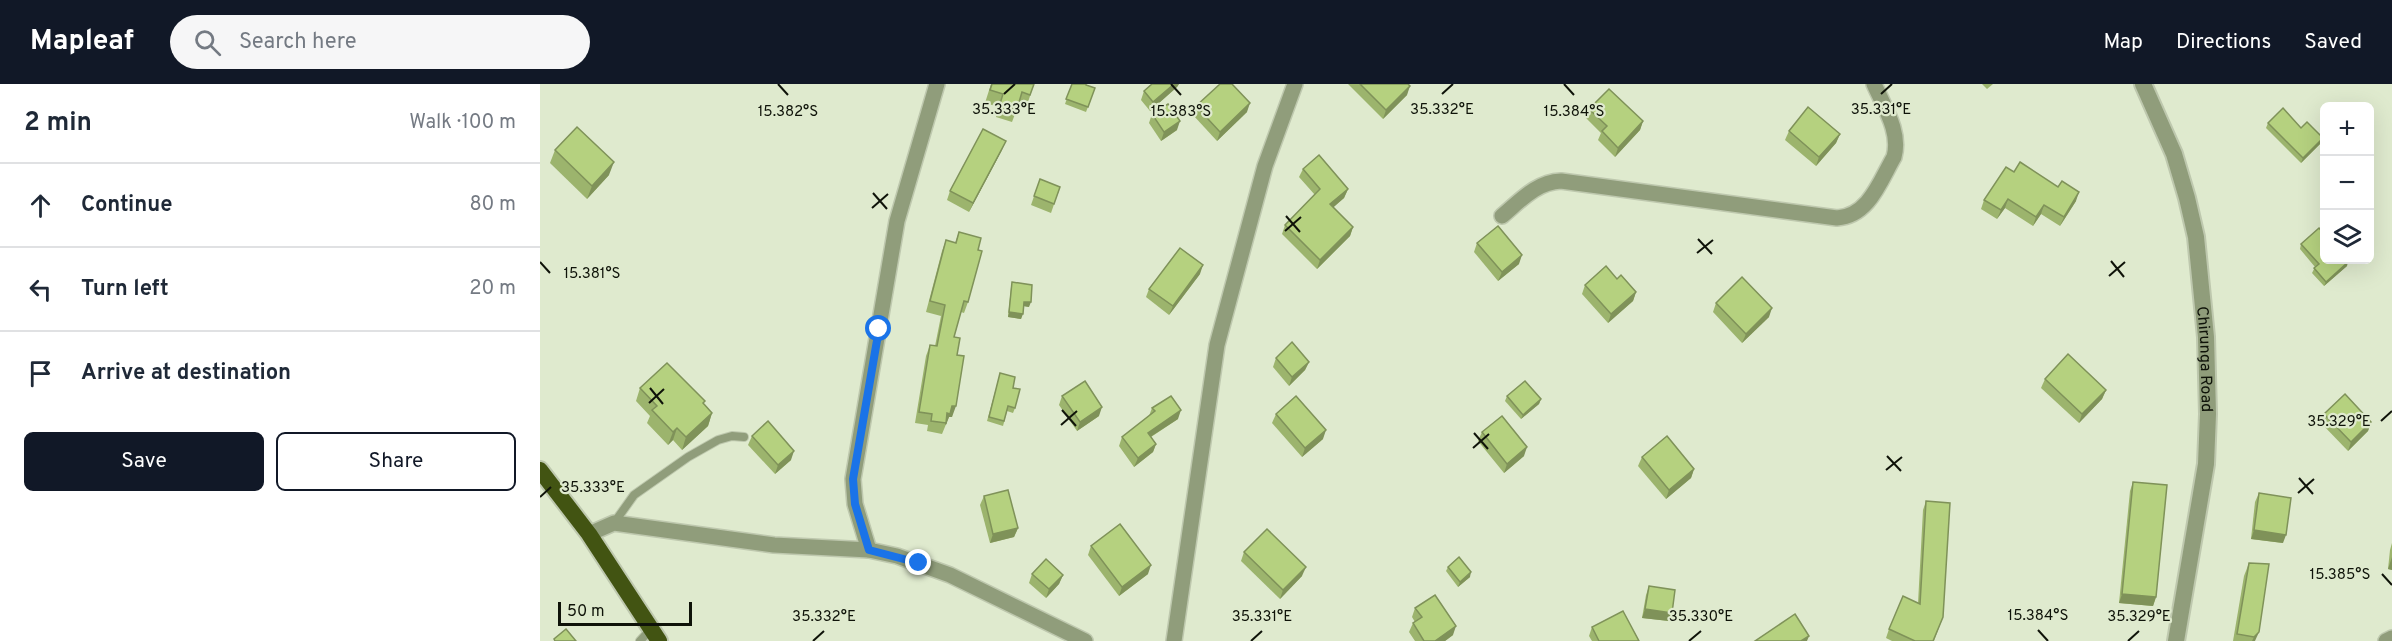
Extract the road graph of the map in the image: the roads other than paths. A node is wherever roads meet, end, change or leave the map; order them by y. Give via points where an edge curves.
1 (937, 84) edge
2 (1295, 84) edge
3 (1874, 84) edge
4 (2143, 84) edge
5 (1502, 216) dead end
6 (744, 437) dead end
7 (540, 470) edge
8 (614, 524) junction
9 (589, 534) junction
10 (869, 550) junction
11 (655, 634) edge
12 (2392, 638) edge
13 (640, 641) edge
14 (1085, 641) edge
15 (1174, 641) edge
16 (2176, 641) edge
17 (2386, 641) edge

1 - 10 street via 897,221 853,479 855,504
2 - 15 street via 1265,166 1217,345
3 - 5 street via 1895,133 1896,149 1868,202 1849,217 1561,181 1538,186
4 - 16 street, Chirunga Road via 2174,154 2187,198 2196,237 2206,337 2206,464
6 - 8 lane via 718,440 688,457 634,495
7 - 9 highway
8 - 9 street
8 - 10 street via 774,545
9 - 11 highway
10 - 14 street via 950,575
11 - 13 lane
12 - 17 street

